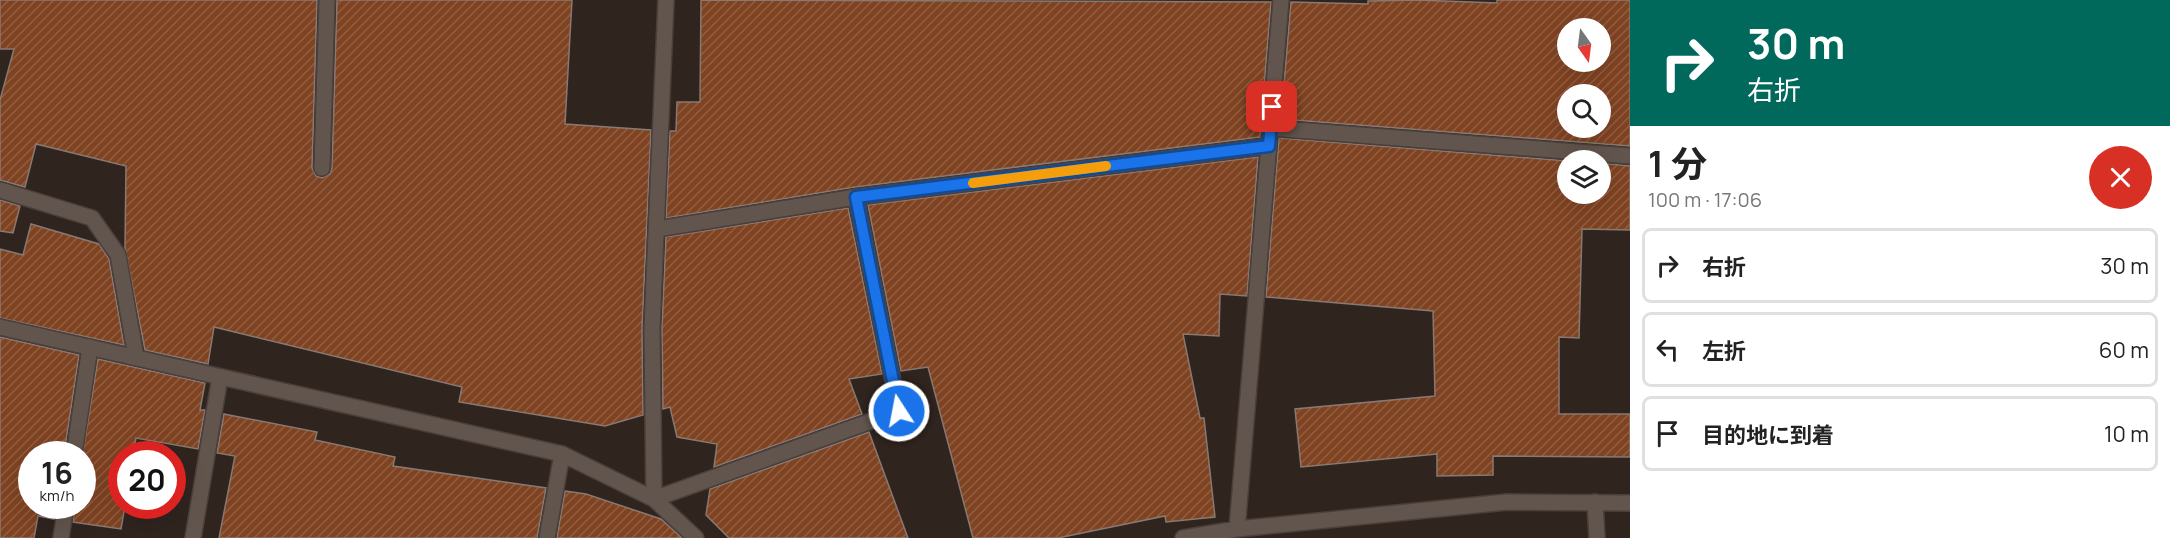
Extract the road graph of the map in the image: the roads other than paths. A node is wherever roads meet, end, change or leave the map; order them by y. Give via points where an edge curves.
1 (327, 0) edge
2 (666, 0) edge
3 (1281, 0) edge
4 (1270, 128) junction
5 (1269, 146) junction
6 (1630, 156) edge
7 (322, 168) dead end
8 (0, 190) edge
9 (856, 197) junction
10 (657, 229) junction
11 (0, 327) edge
12 (90, 347) junction
13 (136, 357) junction
14 (220, 377) junction
15 (76, 441) edge
16 (562, 454) junction
17 (654, 499) junction
18 (1595, 502) junction
19 (1630, 503) edge
20 (64, 519) edge
21 (1237, 530) junction
22 (62, 538) edge
23 (194, 538) edge
24 (547, 538) edge
25 (696, 538) edge
26 (1183, 538) edge
27 (1597, 538) edge

1 - 7 street
2 - 10 street
3 - 4 street
4 - 5 street
4 - 6 street
5 - 9 street
5 - 21 street
8 - 13 street via 92,218 118,255
9 - 10 street
9 - 17 street via 899,411
10 - 17 street via 652,328
11 - 12 street
12 - 13 street
12 - 15 street
13 - 14 street
14 - 16 street
14 - 23 street
16 - 17 street
16 - 24 street
17 - 25 street
18 - 19 street
18 - 21 street via 1507,502
18 - 27 street
20 - 22 street
21 - 26 street

